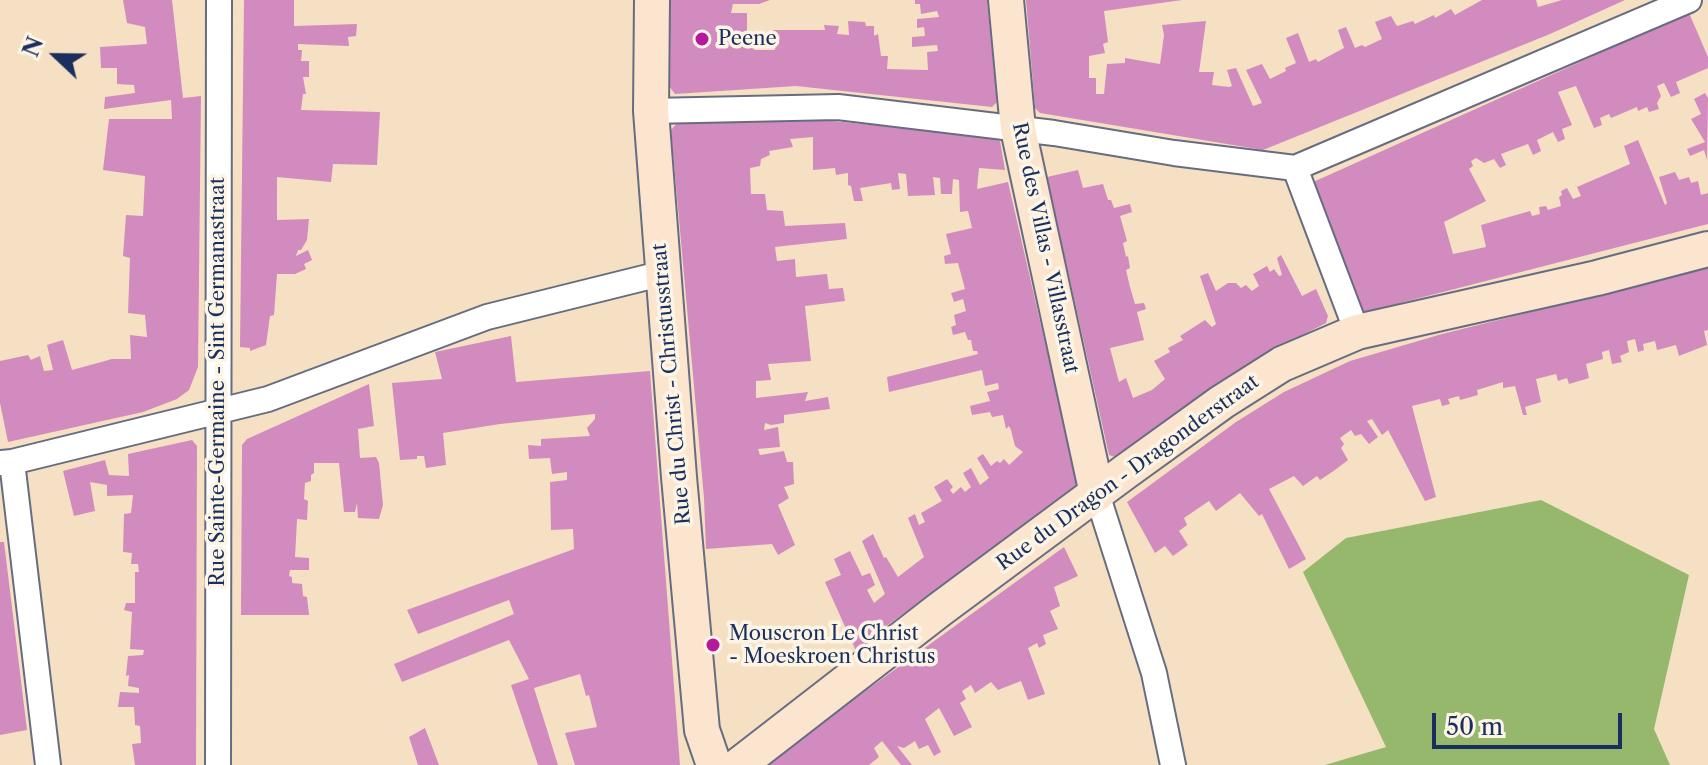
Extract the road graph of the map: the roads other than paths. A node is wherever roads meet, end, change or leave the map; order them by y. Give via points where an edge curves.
1 (219, 0) edge
2 (652, 0) edge
3 (1006, 0) edge
4 (1689, 0) edge
5 (651, 111) junction
6 (1018, 129) junction
7 (1295, 168) junction
8 (1708, 249) edge
9 (664, 273) junction
10 (1357, 332) junction
11 (218, 412) junction
12 (6, 462) edge
13 (1097, 494) junction
14 (48, 765) edge
15 (218, 765) edge
16 (714, 765) edge
17 (739, 765) edge
18 (1173, 765) edge

1 - 11 street, Rue Sainte-Germaine - Sint Germanastraat
2 - 5 street, Rue du Christ - Christusstraat
3 - 6 street, Rue des Villas - Villasstraat
4 - 7 street
5 - 6 street via 838,107
5 - 9 street, Rue du Christ - Christusstraat
6 - 7 street
6 - 13 street, Rue des Villas - Villasstraat
7 - 10 street
8 - 10 street, Rue du Dragon - Dragonderstraat
9 - 11 street via 487,317 268,399
9 - 16 street, Rue du Christ - Christusstraat via 702,730
10 - 13 street, Rue du Dragon - Dragonderstraat via 1282,364
11 - 12 street
11 - 15 street, Rue Sainte-Germaine - Sint Germanastraat
12 - 14 street
13 - 17 street, Rue du Dragon - Dragonderstraat
13 - 18 street via 1154,673

